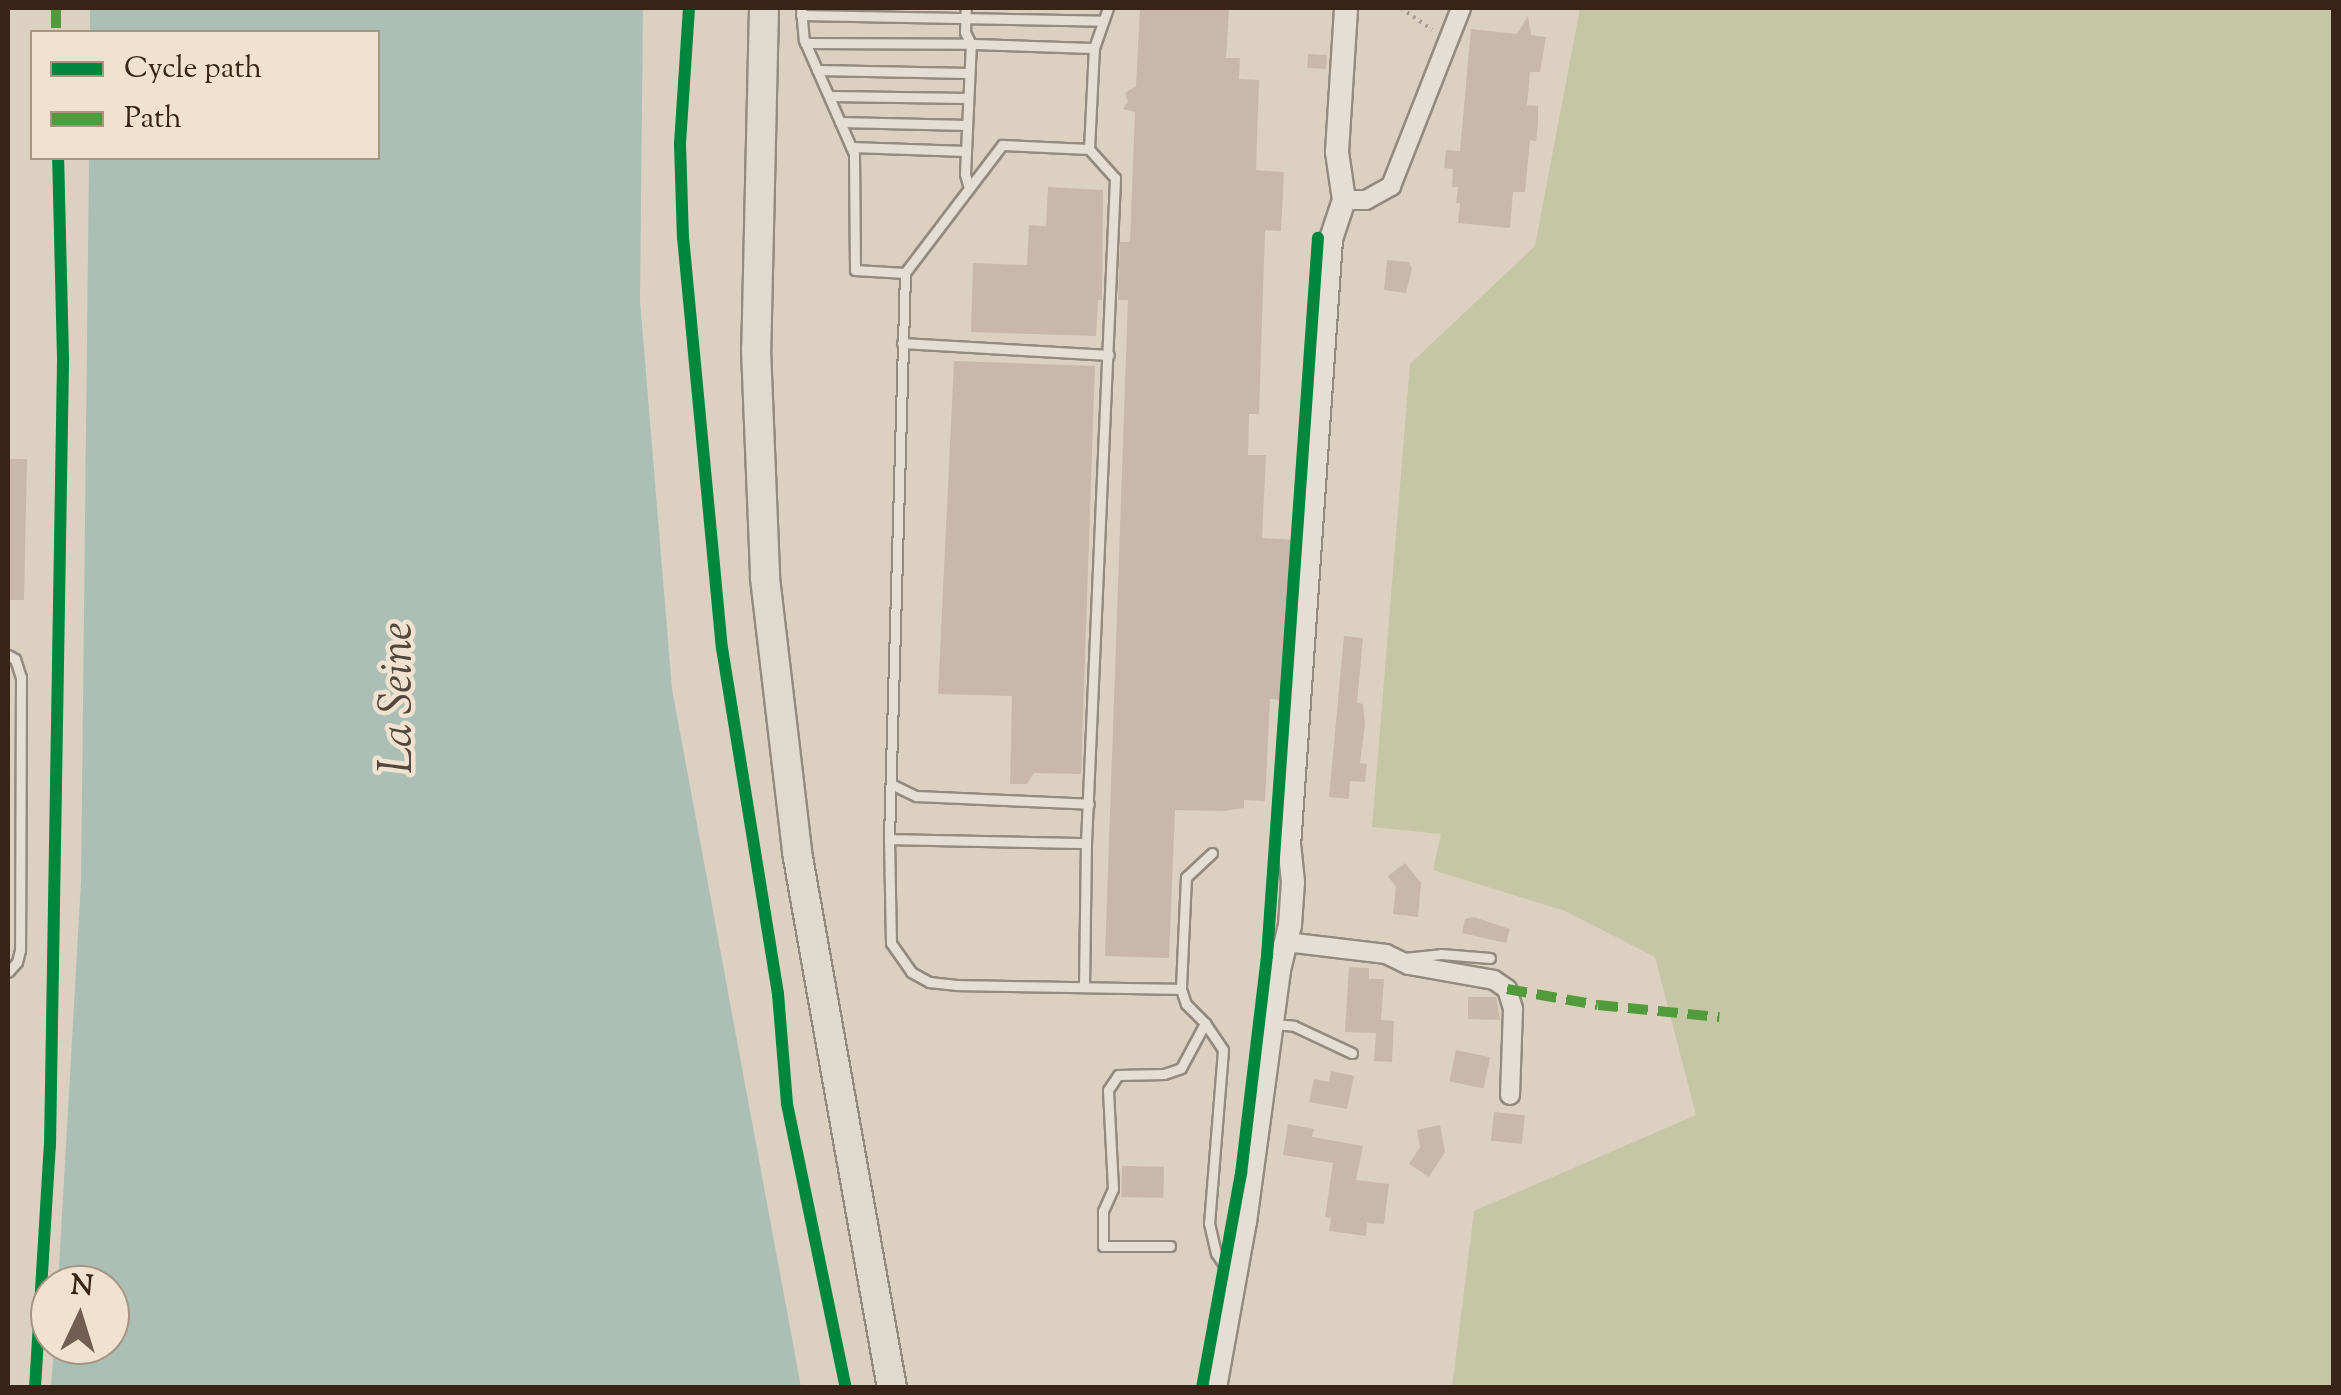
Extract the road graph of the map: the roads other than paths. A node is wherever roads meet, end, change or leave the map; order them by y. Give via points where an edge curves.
1 (764, 8) edge
2 (966, 8) edge
3 (1108, 8) edge
4 (1346, 8) edge
5 (1461, 8) edge
6 (801, 11) edge
7 (965, 19) junction
8 (1103, 21) junction
9 (805, 42) junction
10 (971, 44) junction
11 (1094, 48) junction
12 (817, 70) junction
13 (968, 72) junction
14 (828, 96) junction
15 (968, 98) junction
16 (840, 122) junction
17 (967, 124) junction
18 (851, 148) junction
19 (1090, 149) junction
20 (966, 150) junction
21 (969, 188) junction
22 (1344, 200) junction
23 (905, 273) junction
24 (902, 343) junction
25 (1109, 355) junction
26 (8, 654) edge
27 (891, 784) junction
28 (1089, 804) junction
29 (890, 839) junction
30 (1086, 843) junction
31 (1212, 853) dead end
32 (1286, 942) junction
33 (1490, 958) dead end
34 (1397, 959) junction
35 (8, 972) edge
36 (1084, 986) junction
37 (1181, 989) junction
38 (1205, 1023) junction
39 (1273, 1024) junction
40 (1352, 1053) dead end
41 (1510, 1096) dead end
42 (1170, 1246) dead end
43 (1234, 1282) junction
44 (892, 1388) edge
45 (1215, 1388) edge

1 - 44 main road via 756,348 767,595 797,852
2 - 7 lane
3 - 8 lane
4 - 22 street via 1336,166
5 - 22 street via 1391,186 1366,200
6 - 7 lane
6 - 9 lane
7 - 8 lane
7 - 10 lane
8 - 11 lane
9 - 10 lane
9 - 12 lane
10 - 11 lane
10 - 13 lane
11 - 19 lane
12 - 13 lane
12 - 14 lane
13 - 15 lane
14 - 15 lane
14 - 16 lane
15 - 17 lane
16 - 17 lane
16 - 18 lane
17 - 20 lane
18 - 20 lane
18 - 23 lane via 855,270
19 - 21 lane via 1002,145
19 - 25 lane via 1115,178
20 - 21 lane
21 - 23 lane
22 - 32 street via 1331,239
23 - 24 lane
24 - 25 lane
24 - 27 lane
25 - 28 lane
26 - 35 lane via 21,677 20,950
27 - 28 lane via 916,796
27 - 29 lane
28 - 30 lane
29 - 30 lane
29 - 36 lane via 891,943 911,972 956,985
30 - 36 lane
31 - 37 lane via 1186,878
32 - 34 street
32 - 39 street
33 - 34 lane
34 - 41 street via 1494,980 1507,989 1513,1009
36 - 37 lane
37 - 38 lane
38 - 42 lane via 1181,1068 1118,1076 1108,1090 1114,1189 1103,1211 1103,1246
38 - 43 lane via 1223,1050 1209,1223 1216,1254
39 - 40 lane via 1294,1026
39 - 43 street
43 - 45 street

